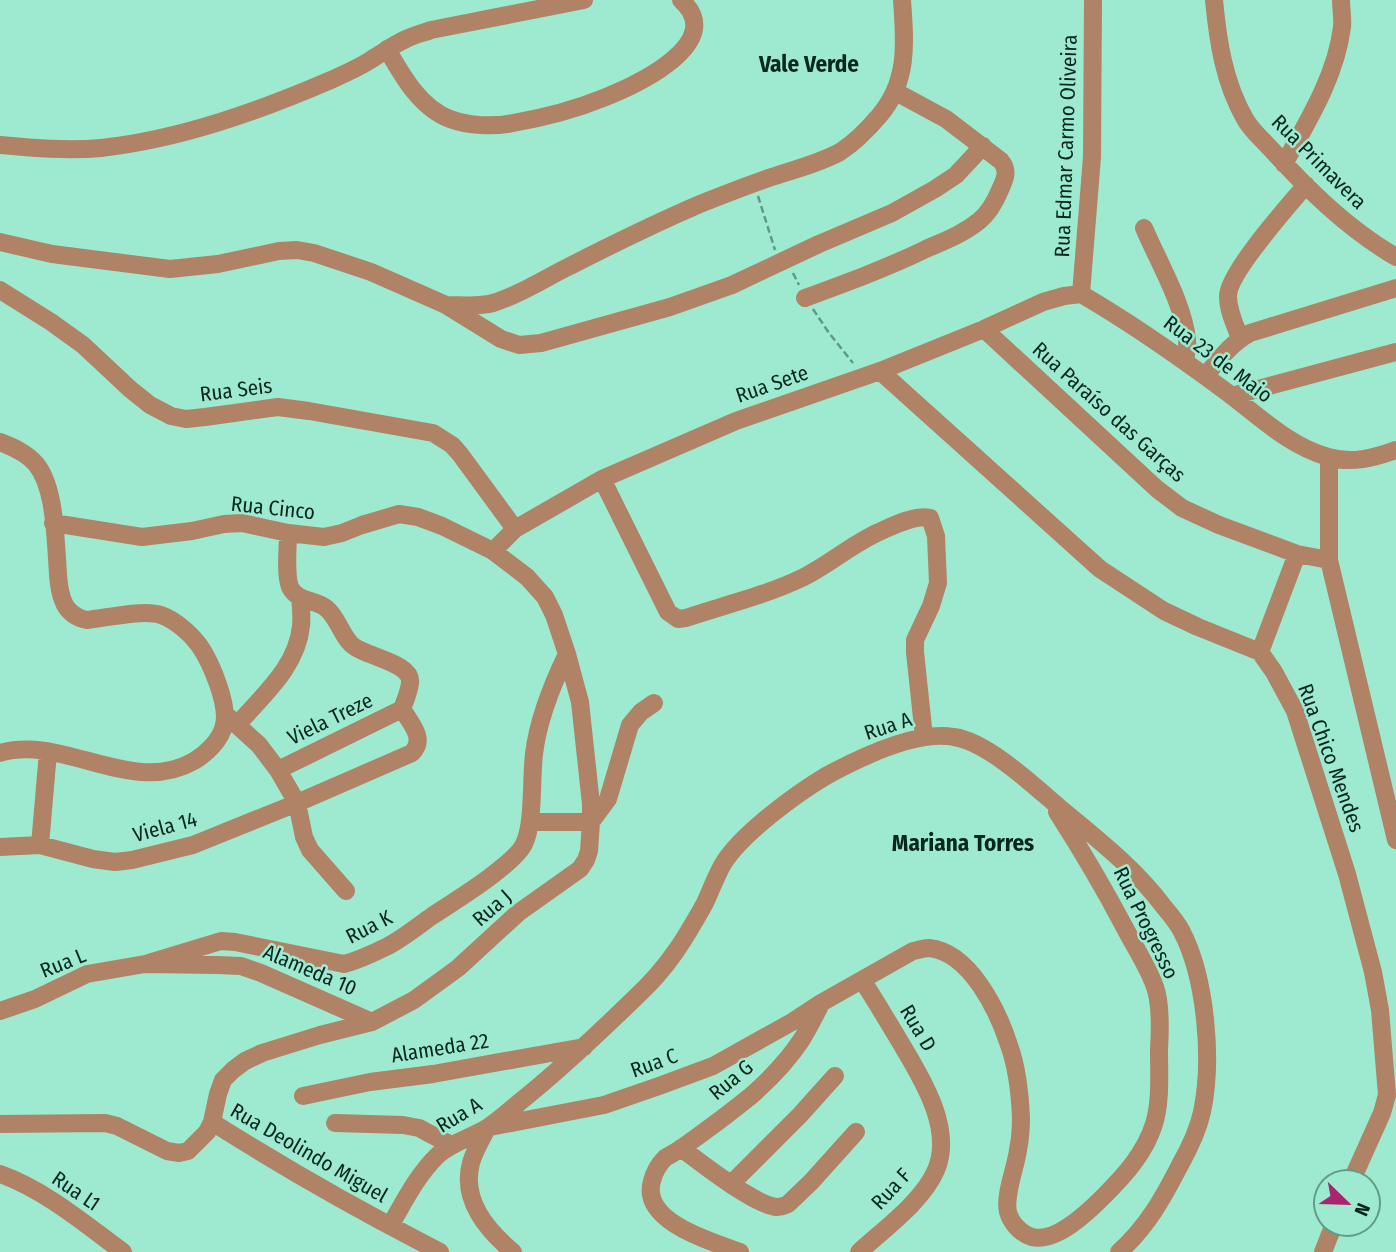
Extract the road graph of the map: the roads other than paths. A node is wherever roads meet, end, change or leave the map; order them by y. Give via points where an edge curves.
1 (584, 0) edge
2 (681, 0) edge
3 (902, 0) edge
4 (1093, 0) edge
5 (1214, 0) edge
6 (1339, 1) edge
7 (387, 49) junction
8 (896, 92) junction
9 (0, 145) edge
10 (983, 146) junction
11 (1284, 164) junction
12 (1306, 185) junction
13 (1144, 228) dead end
14 (0, 242) edge
15 (1396, 257) edge
16 (1396, 288) edge
17 (0, 290) edge
18 (1081, 293) junction
19 (805, 298) road end
20 (446, 305) junction
21 (984, 329) junction
22 (1240, 338) junction
23 (1396, 352) edge
24 (1185, 361) junction
25 (872, 373) junction
26 (1205, 376) junction
27 (1232, 396) junction
28 (0, 442) edge
29 (1396, 450) edge
30 (1329, 458) junction
31 (602, 478) junction
32 (53, 523) junction
33 (515, 529) junction
34 (288, 533) junction
35 (493, 551) junction
36 (1297, 554) junction
37 (1329, 560) junction
38 (545, 597) joint
39 (300, 598) junction
40 (1260, 652) junction
41 (567, 654) junction
42 (654, 704) dead end
43 (402, 709) junction
44 (231, 719) junction
45 (925, 737) junction
46 (48, 752) junction
47 (0, 753) edge
48 (278, 770) junction
49 (1048, 798) junction
50 (297, 803) junction
51 (530, 822) junction
52 (591, 822) junction
53 (1396, 839) edge
54 (40, 845) junction
55 (0, 847) edge
56 (346, 891) dead end
57 (145, 964) junction
58 (862, 980) junction
59 (821, 1003) junction
60 (0, 1011) edge
61 (372, 1022) junction
62 (584, 1047) junction
63 (835, 1076) dead end
64 (303, 1096) dead end
65 (1392, 1097) edge
66 (212, 1122) junction
67 (335, 1123) dead end
68 (0, 1124) edge
69 (487, 1128) junction
70 (856, 1132) dead end
71 (451, 1144) junction
72 (941, 1147) joint
73 (681, 1148) junction
74 (1357, 1168) edge
75 (0, 1174) edge
76 (731, 1184) junction
77 (390, 1226) junction
78 (123, 1252) edge
79 (440, 1252) edge
80 (513, 1252) edge
81 (740, 1252) edge
82 (859, 1252) edge
83 (1119, 1252) edge

1 - 7 street via 431,30
2 - 7 street via 691,9 695,26 693,38 680,55 607,97 512,124 471,125 433,109 414,91
3 - 8 street via 905,43
4 - 18 street, Rua Edmar Carmo Oliveira via 1092,157
5 - 11 street, Rua Primavera via 1228,82 1246,121
6 - 11 street via 1342,25 1335,59
7 - 9 street via 333,79 272,104 155,139 100,148
8 - 10 street
8 - 20 street via 881,115 839,152 628,236 492,304
10 - 19 street via 1007,173 997,198 977,223 881,271
10 - 20 street via 956,175 892,213 733,285 670,307 519,345
11 - 12 street, Rua Primavera
12 - 15 street, Rua Primavera via 1356,231
12 - 22 street via 1232,281 1230,311
13 - 24 street via 1184,324
14 - 20 street via 52,254 170,269 297,250 372,272
16 - 22 street
17 - 33 street, Rua Seis via 83,345 130,389 171,416 186,419 278,407 433,433 460,454
18 - 21 street, Rua Sete via 1044,302
18 - 24 street, Rua 23 de Maio
21 - 25 street, Rua Sete
21 - 36 street, Rua Paraíso das Garças via 1182,508
22 - 26 street
23 - 27 street
24 - 26 street, Rua 23 de Maio
25 - 31 street, Rua Sete via 736,421
25 - 40 street via 1100,569 1164,611
26 - 27 street, Rua 23 de Maio
27 - 30 street, Rua 23 de Maio via 1272,429
28 - 32 street via 38,466 52,504
29 - 30 street via 1350,461
30 - 37 street
31 - 33 street, Rua Sete
31 - 45 street via 667,612 678,619 763,594 804,577 871,535 930,518 936,536 938,583 915,640
32 - 34 street, Rua Cinco via 142,537 242,523
32 - 44 street via 60,590 72,614 87,620 144,613 177,624 198,645
33 - 35 street, Rua Sete
34 - 35 street, Rua Cinco via 324,537 399,514 442,526
34 - 39 street via 288,580
35 - 38 street, Rua Cinco
36 - 37 street, Rua Paraíso das Garças
36 - 40 street
37 - 53 street
38 - 41 street, Rua J
39 - 43 street via 328,610 359,650 405,669 411,681
39 - 44 street via 301,627 292,660 281,676
40 - 65 street, Rua Chico Mendes via 1295,711 1347,874 1373,972
41 - 51 street, Rua K via 534,751
41 - 52 street, Rua J via 580,702
42 - 52 street via 630,725 608,799
43 - 48 street, Viela Treze
43 - 50 street, Viela 14 via 418,737 412,753
44 - 46 street via 197,760 164,772 126,770
44 - 48 street via 260,745
45 - 49 street, Rua A via 952,736 977,745
45 - 62 street, Rua A via 905,741 825,777 768,817 724,862 706,901 661,973
46 - 47 street
46 - 54 street
48 - 50 street
49 - 58 street, Rua Progresso via 1097,875 1156,990 1160,1029 1154,1122 1143,1151 1094,1206 1071,1226 1039,1239 1022,1233 1013,1223 1007,1211 1019,1149 1018,1090 1010,1046 970,970 953,957 926,947
49 - 83 street, Rua A via 1122,860 1180,928 1194,962 1202,1003 1207,1068 1202,1114 1160,1205
50 - 54 street, Viela 14 via 193,845 132,860 93,859
50 - 56 street via 310,850
51 - 52 street
51 - 57 street, Rua K via 524,844 512,859 391,944 358,960 344,964 221,942
52 - 61 street, Rua J via 589,851 580,869 518,913 458,968 414,1000
54 - 55 street, Viela 14
57 - 60 street, Rua L via 88,974
57 - 61 street, Alameda 10 via 241,966
58 - 59 street
58 - 72 street, Rua D via 929,1095 940,1125
59 - 69 street, Rua C via 713,1066 604,1105
59 - 73 street, Rua G via 802,1039 768,1080
61 - 66 street, Rua J via 245,1061 223,1080
62 - 64 street, Alameda 22
62 - 69 street, Rua A
63 - 76 street
65 - 74 street, Rua Chico Mendes
66 - 68 street, Rua Deolindo Miguel via 193,1147 179,1153 105,1123
66 - 77 street, Rua Deolindo Miguel
67 - 71 street via 403,1125
69 - 71 street, Rua A
69 - 80 street via 471,1162 472,1201 480,1217
70 - 76 street via 788,1204 777,1207
71 - 77 street, Rua A via 424,1170
72 - 82 street, Rua F via 931,1179 909,1207
73 - 76 street
73 - 81 street, Rua G via 666,1158 654,1175 651,1195 656,1205 688,1233
75 - 78 street, Rua L1 via 48,1198
77 - 79 street, Rua Deolindo Miguel

